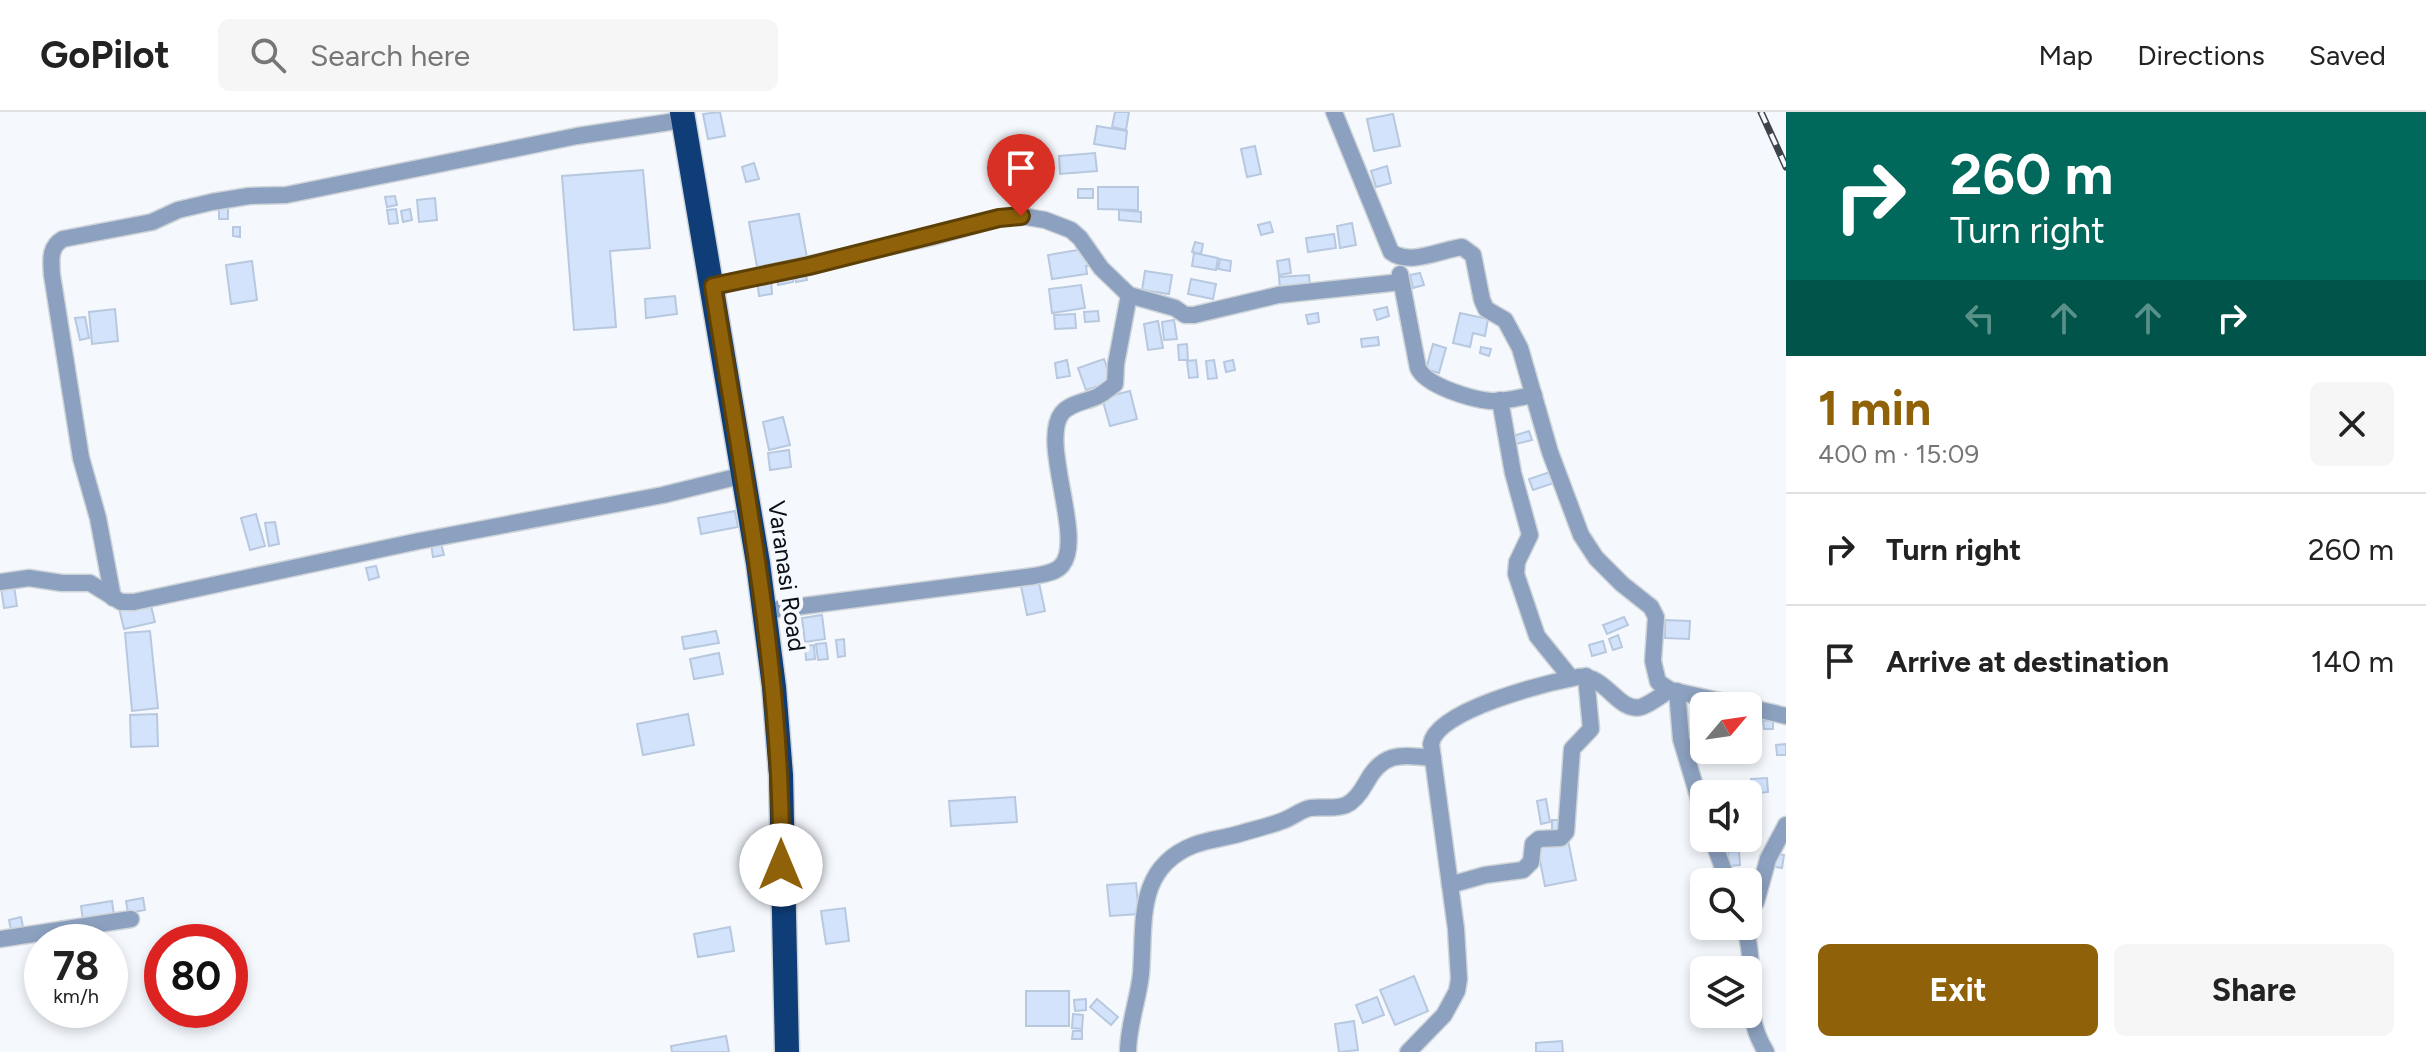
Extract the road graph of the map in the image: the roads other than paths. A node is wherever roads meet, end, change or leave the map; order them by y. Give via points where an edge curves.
1 (1334, 112) edge
2 (682, 116) edge
3 (1396, 256) junction
4 (1401, 282) junction
5 (713, 286) junction
6 (1129, 295) junction
7 (1534, 395) junction
8 (1500, 400) junction
9 (744, 475) junction
10 (0, 582) edge
11 (113, 598) junction
12 (764, 611) junction
13 (1578, 677) junction
14 (1673, 690) junction
15 (1690, 694) edge
16 (1762, 711) edge
17 (1786, 716) edge
18 (1433, 758) junction
19 (1693, 780) edge
20 (1786, 825) edge
21 (1762, 880) edge
22 (1450, 885) junction
23 (131, 919) dead end
24 (0, 939) edge
25 (1748, 940) edge
26 (787, 1052) edge
27 (1128, 1052) edge
28 (1408, 1052) edge
29 (1766, 1052) edge

1 - 3 street via 1386,245
2 - 5 highway, Varanasi Road
2 - 11 street via 286,195 212,202 152,222 55,243 52,275 77,436
3 - 4 street
3 - 7 street via 1468,250 1486,309 1510,327
4 - 6 street via 1278,295 1194,315
4 - 8 street via 1424,378 1471,397
5 - 6 street via 1021,216 1071,230
5 - 9 highway, Varanasi Road
6 - 12 street via 1115,384 1063,410 1057,422 1069,534 1057,570
7 - 8 street
7 - 14 street via 1565,495 1588,547 1651,607 1656,617 1655,674 1662,687
8 - 13 street via 1530,535 1516,574 1537,636
9 - 11 street via 134,602
9 - 12 highway, Varanasi Road
10 - 11 street via 29,578 90,583
12 - 26 highway, Varanasi Road via 781,775
13 - 14 street via 1593,678 1633,708
13 - 18 street via 1452,717 1432,738
13 - 22 street via 1591,729 1572,749 1566,832 1533,844 1531,862 1523,870
14 - 15 street
14 - 19 street
16 - 17 street
18 - 22 street
18 - 27 street via 1390,758 1381,762 1355,800 1332,809 1310,808 1264,827 1207,840 1166,862 1143,911 1141,972
20 - 21 street
22 - 28 street via 1459,957 1457,991 1444,1015
23 - 24 street
25 - 29 street via 1750,1012

